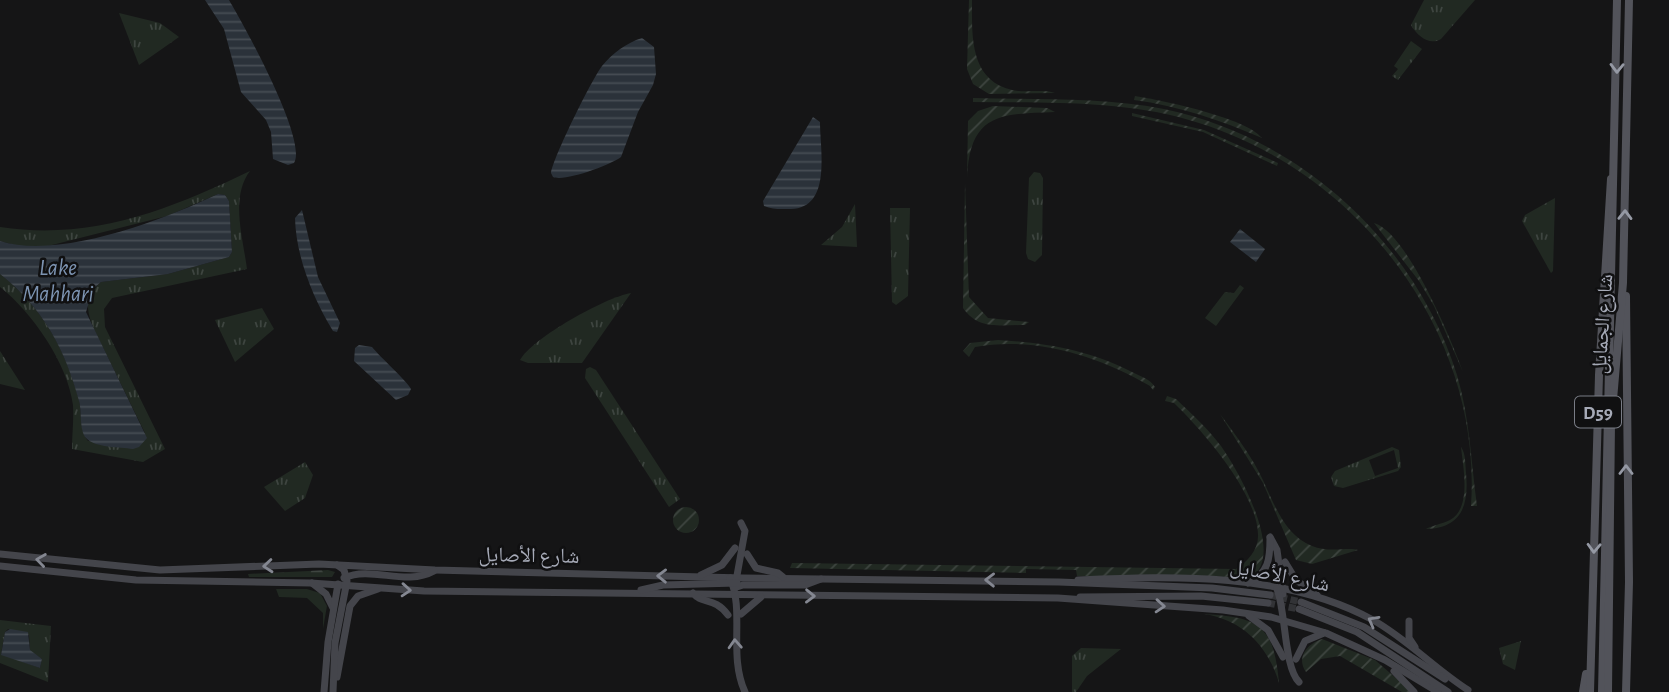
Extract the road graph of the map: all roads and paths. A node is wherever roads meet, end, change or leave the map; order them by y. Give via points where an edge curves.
1 (1617, 0) edge
2 (1629, 0) edge
3 (1616, 163) junction
4 (1623, 283) junction
5 (1607, 474) junction
6 (741, 523) dead end
7 (735, 548) dead end
8 (0, 554) edge
9 (747, 554) dead end
10 (1285, 562) dead end
11 (336, 564) junction
12 (0, 566) edge
13 (435, 570) junction
14 (698, 576) junction
15 (783, 578) junction
16 (822, 578) junction
17 (344, 582) junction
18 (1059, 582) junction
19 (311, 583) junction
20 (1248, 583) junction
21 (736, 586) junction
22 (384, 588) junction
23 (1279, 589) junction
24 (636, 593) junction
25 (693, 593) junction
26 (767, 595) junction
27 (1058, 598) junction
28 (1330, 602) junction
29 (333, 608) junction
30 (1242, 612) junction
31 (741, 614) dead end
32 (728, 615) dead end
33 (1288, 621) junction
34 (1409, 621) dead end
35 (1325, 633) junction
36 (1419, 653) junction
37 (1371, 654) junction
38 (1283, 657) dead end
39 (1296, 659) dead end
40 (1591, 662) junction
41 (1298, 682) dead end
42 (1469, 691) edge
43 (324, 692) edge
44 (334, 692) edge
45 (745, 692) edge
46 (1414, 692) edge
47 (1438, 692) edge
48 (1448, 692) edge
49 (1583, 692) edge
50 (1590, 692) edge
51 (1599, 692) edge
52 (1608, 692) edge
53 (1629, 692) edge

1 -> 3 main road, شارع الجمايل / D59
4 -> 2 main road, شارع الجمايل / D59
3 - 5 main road, شارع الجمايل / D59
3 -> 40 main road, D59 via 1609,192 1599,375
4 - 5 main road, شارع الجمايل / D59
53 -> 4 main road, D59 via 1628,310
5 - 51 main road, شارع الجمايل / D59
5 - 52 main road, شارع الجمايل / D59
6 - 21 main road via 745,531
7 - 14 main road via 722,565
11 -> 8 main road, شارع الأصايل via 160,570
9 - 15 main road via 756,568
10 - 28 main road via 1303,587
11 - 13 main road, شارع الأصايل
11 - 17 main road
12 - 19 main road, شارع الأصايل via 136,580
14 -> 13 main road, شارع الأصايل
13 - 17 main road via 412,579
14 - 21 main road, شارع الأصايل
15 - 16 main road, شارع الأصايل
15 - 21 main road, شارع الأصايل
18 -> 16 main road, شارع الأصايل
16 - 21 main road via 805,585
17 - 19 main road, شارع الأصايل
17 - 22 main road, شارع الأصايل
17 - 29 main road
17 - 44 main road
18 - 20 main road, شارع الأصايل via 1168,579
18 - 27 main road, شارع الأصايل via 1212,588 1269,599
19 - 29 main road via 326,594
20 - 23 main road, شارع الأصايل
20 - 23 main road via 1268,565 1270,537 1277,550
21 - 24 main road via 663,585
21 - 25 main road, شارع الأصايل
21 - 26 main road, شارع الأصايل
45 -> 21 main road via 736,653
22 -> 24 main road, شارع الأصايل
22 - 44 main road via 361,595 349,606
23 - 28 main road, شارع الأصايل
23 - 33 main road
24 - 25 main road, شارع الأصايل
25 - 32 main road via 698,599 716,602
26 -> 27 main road, شارع الأصايل
26 - 31 main road via 750,603
27 -> 30 main road, شارع الأصايل
36 -> 28 main road, شارع الأصايل via 1371,619
29 - 43 main road
30 - 33 main road, شارع الأصايل
30 - 38 main road via 1268,630
33 - 35 main road, شارع الأصايل
33 - 41 main road via 1291,670
34 - 36 main road via 1409,638
35 - 37 main road, شارع الأصايل
35 - 39 main road via 1305,641
36 - 42 main road, شارع الأصايل
37 - 46 main road
37 - 47 main road, شارع الأصايل
40 - 49 main road
40 - 50 main road, D59
40 - 51 main road
42 - 48 main road, شارع الأصايل via 1364,627 1300,606 1363,636

